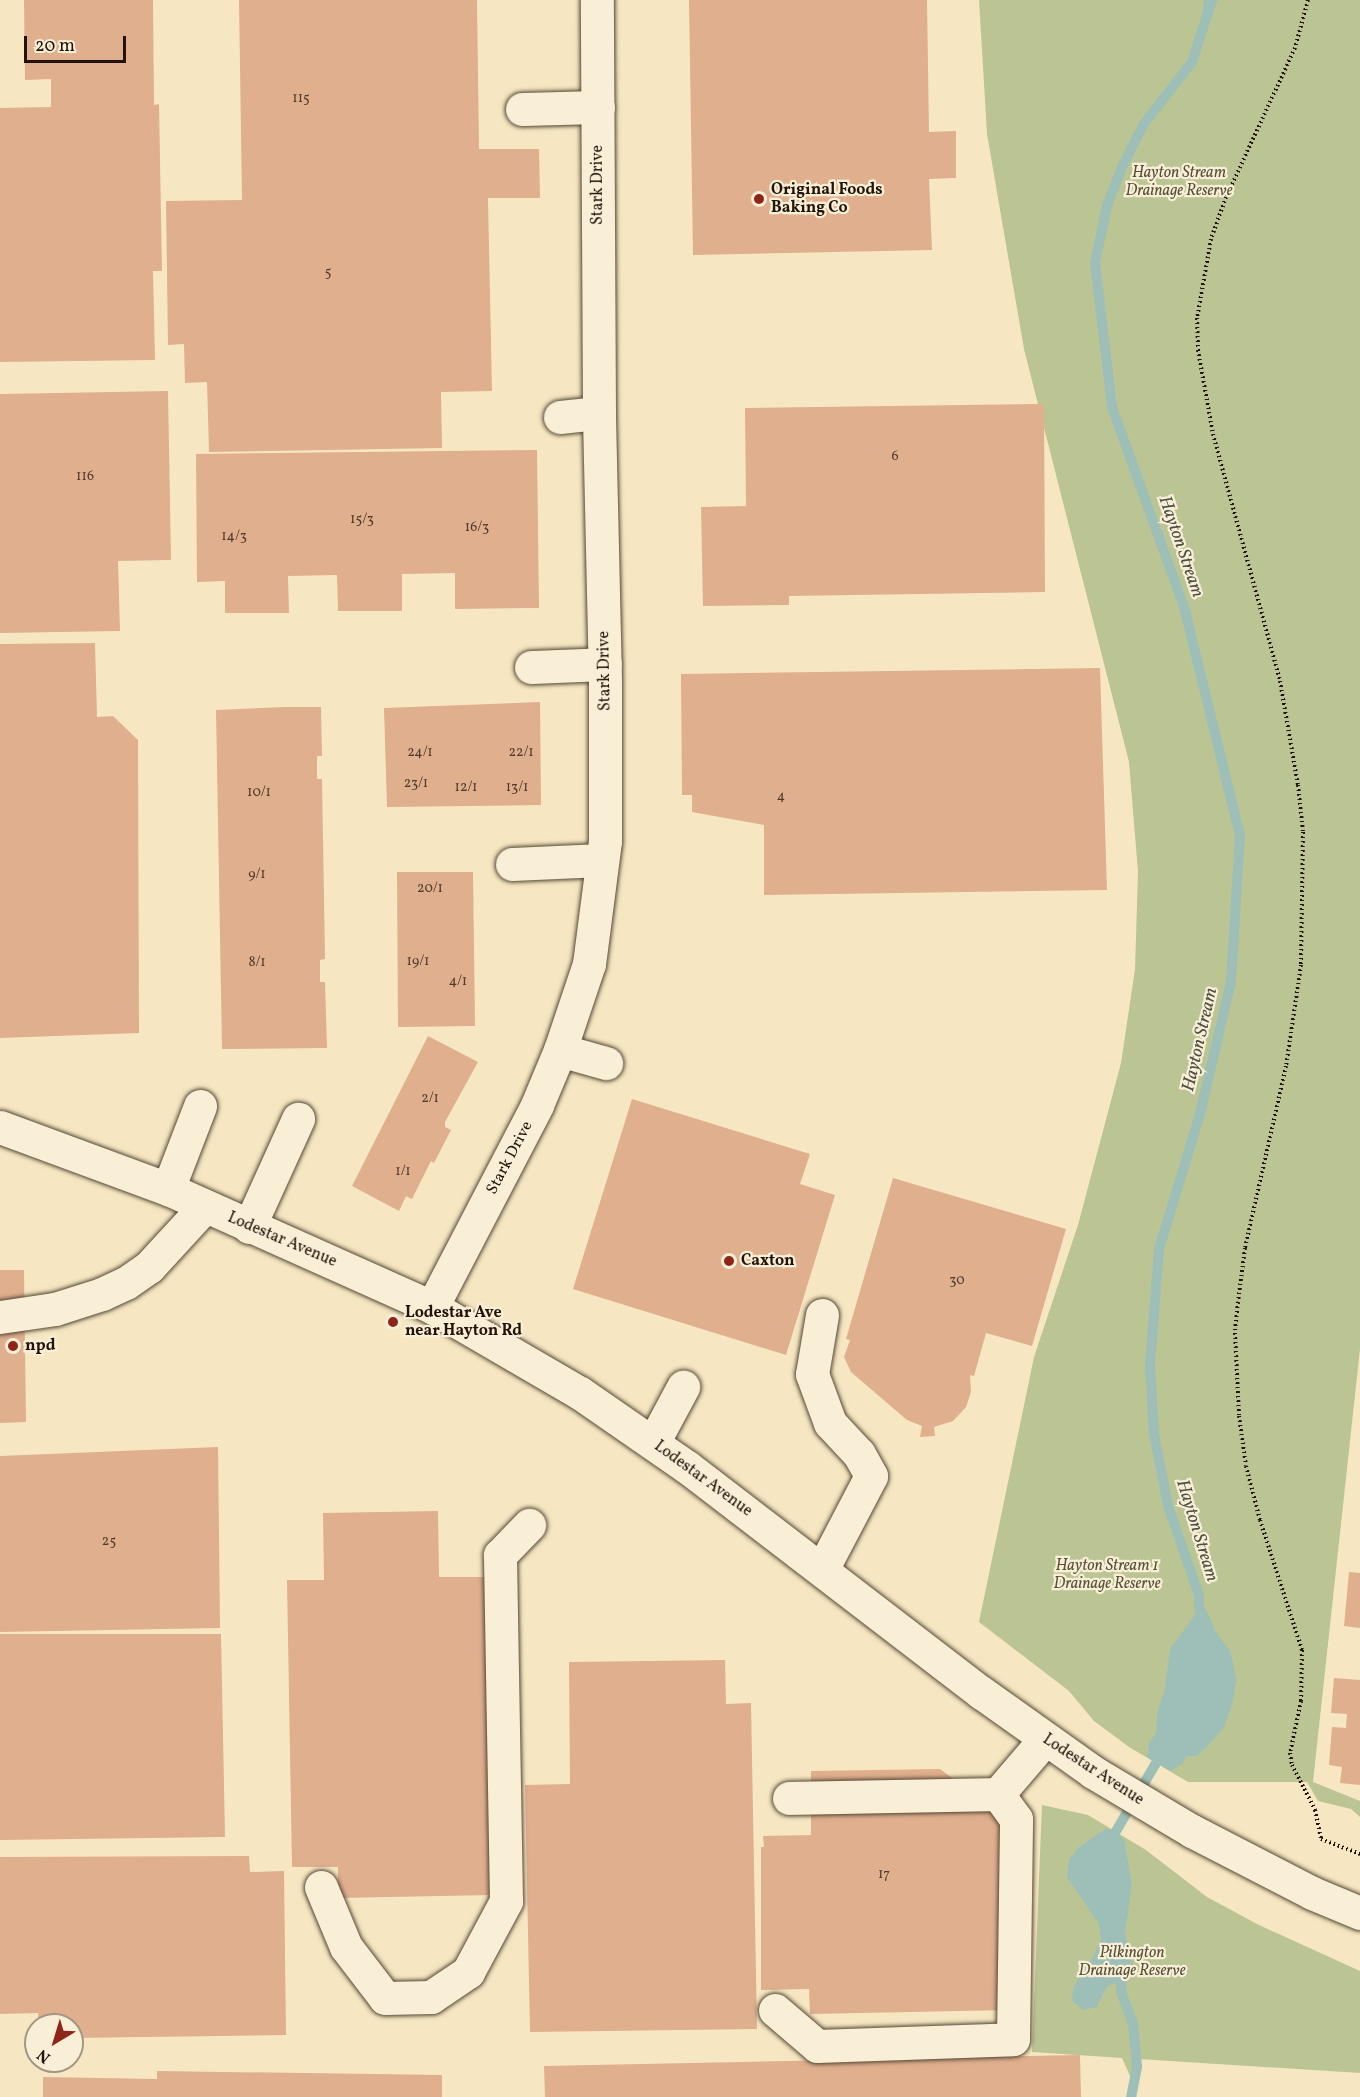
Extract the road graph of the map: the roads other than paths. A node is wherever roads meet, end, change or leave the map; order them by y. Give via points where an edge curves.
1 (597, 0) edge
2 (598, 107) junction
3 (522, 109) dead end
4 (599, 413) junction
5 (560, 417) dead end
6 (605, 664) junction
7 (531, 667) dead end
8 (602, 860) junction
9 (512, 864) dead end
10 (560, 1050) junction
11 (606, 1064) dead end
12 (200, 1106) dead end
13 (298, 1119) dead end
14 (0, 1128) edge
15 (168, 1189) junction
16 (205, 1206) junction
17 (249, 1227) junction
18 (432, 1307) junction
19 (822, 1316) dead end
20 (0, 1317) edge
21 (683, 1388) dead end
22 (653, 1443) junction
23 (529, 1525) dead end
24 (823, 1568) junction
25 (1045, 1739) junction
26 (998, 1794) junction
27 (789, 1798) dead end
28 (321, 1887) dead end
29 (1360, 1913) edge
30 (775, 2010) dead end

1 - 2 street, Stark Drive
2 - 3 street
2 - 4 street, Stark Drive
4 - 5 street
4 - 6 street, Stark Drive
6 - 7 street
6 - 8 street, Stark Drive
8 - 9 street
8 - 10 street, Stark Drive via 589,964
10 - 11 street
10 - 18 street, Stark Drive via 537,1105
12 - 15 street
13 - 17 street
14 - 15 street, Lodestar Avenue
15 - 16 street, Lodestar Avenue
16 - 17 street, Lodestar Avenue
16 - 20 street via 148,1267 126,1282 55,1309
17 - 18 street, Lodestar Avenue
18 - 22 street, Lodestar Avenue via 580,1393
19 - 24 street via 812,1374 830,1423 859,1454 872,1476
21 - 22 street
22 - 24 street, Lodestar Avenue
23 - 28 street via 500,1555 506,1901 468,1972 431,1997 385,1998 346,1947
24 - 25 street, Lodestar Avenue
25 - 26 street
25 - 29 street, Lodestar Avenue via 1167,1817 1312,1893
26 - 27 street
26 - 30 street via 1016,1819 1013,2039 817,2046

